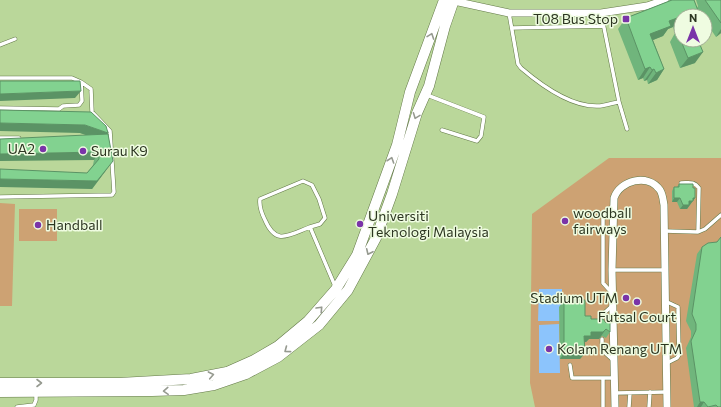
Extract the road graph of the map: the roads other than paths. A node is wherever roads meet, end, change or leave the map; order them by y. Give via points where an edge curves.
1 (451, 0) edge
2 (665, 0) edge
3 (509, 13) junction
4 (601, 13) junction
5 (603, 26) junction
6 (512, 28) junction
7 (15, 39) dead end
8 (0, 45) edge
9 (421, 64) junction
10 (432, 77) junction
11 (0, 78) edge
12 (81, 82) junction
13 (426, 94) junction
14 (619, 102) junction
15 (0, 108) edge
16 (626, 129) dead end
17 (442, 130) dead end
18 (0, 138) edge
19 (19, 138) edge
20 (680, 183) edge
21 (0, 197) edge
22 (613, 206) junction
23 (721, 216) edge
24 (310, 227) junction
25 (665, 231) junction
26 (698, 232) junction
27 (612, 270) junction
28 (665, 270) junction
29 (336, 289) junction
30 (613, 294) junction
31 (665, 301) junction
32 (613, 305) junction
33 (602, 326) edge
34 (602, 338) edge
35 (614, 360) junction
36 (666, 364) junction
37 (570, 365) dead end
38 (603, 378) junction
39 (614, 378) junction
40 (0, 383) edge
41 (0, 392) edge
42 (650, 392) junction
43 (666, 392) junction
44 (36, 393) junction
45 (615, 393) junction
46 (630, 393) junction
47 (17, 407) edge
48 (603, 407) edge
49 (615, 407) edge
50 (629, 407) edge
51 (649, 407) edge
52 (666, 407) edge

1 - 3 street
9 -> 1 street
1 - 10 street
2 - 4 street via 647,6
3 - 4 street
3 - 6 lane
4 - 5 lane
5 - 6 lane
5 - 14 lane
6 - 14 lane via 518,64 536,80 559,95 582,104 600,106
7 - 8 lane
9 - 10 street via 424,72
29 -> 9 street via 357,255 397,145 410,92
10 - 13 street
11 - 12 lane via 64,77
12 - 15 lane via 82,101 79,105 63,106 59,109
12 - 21 lane via 91,89 92,112 110,131 114,192 112,195
13 - 17 lane via 484,117 477,140
13 -> 44 street via 417,112 376,238 348,290 319,326 278,357 246,374 214,384 184,390
14 - 16 lane
18 - 19 lane
20 - 26 lane via 696,184 699,188
22 - 25 street via 620,188 633,181 646,181 662,194
22 - 27 street
22 - 30 lane via 604,213 603,218 604,283
23 - 26 lane via 705,230
24 - 24 lane via 320,224 325,218 319,199 309,182 303,181 260,199 265,220 276,237 281,238
24 - 29 lane
25 - 26 lane
25 - 28 street
27 - 28 lane
27 - 30 street
28 - 31 street
40 -> 29 street via 120,383 191,379 227,372 278,346 308,321
30 - 32 street
31 - 36 street
31 - 36 lane via 678,307 679,355
32 - 33 lane via 602,315
32 - 35 street
34 - 35 lane via 602,350
35 - 39 street
36 - 43 street
37 - 38 lane via 570,378
38 - 39 lane
38 - 48 lane
39 - 45 street
41 - 44 street
42 - 43 lane
42 - 46 lane
42 - 51 lane
43 - 52 street
44 - 47 lane via 34,405
45 - 46 lane
45 - 49 street
46 - 50 lane

